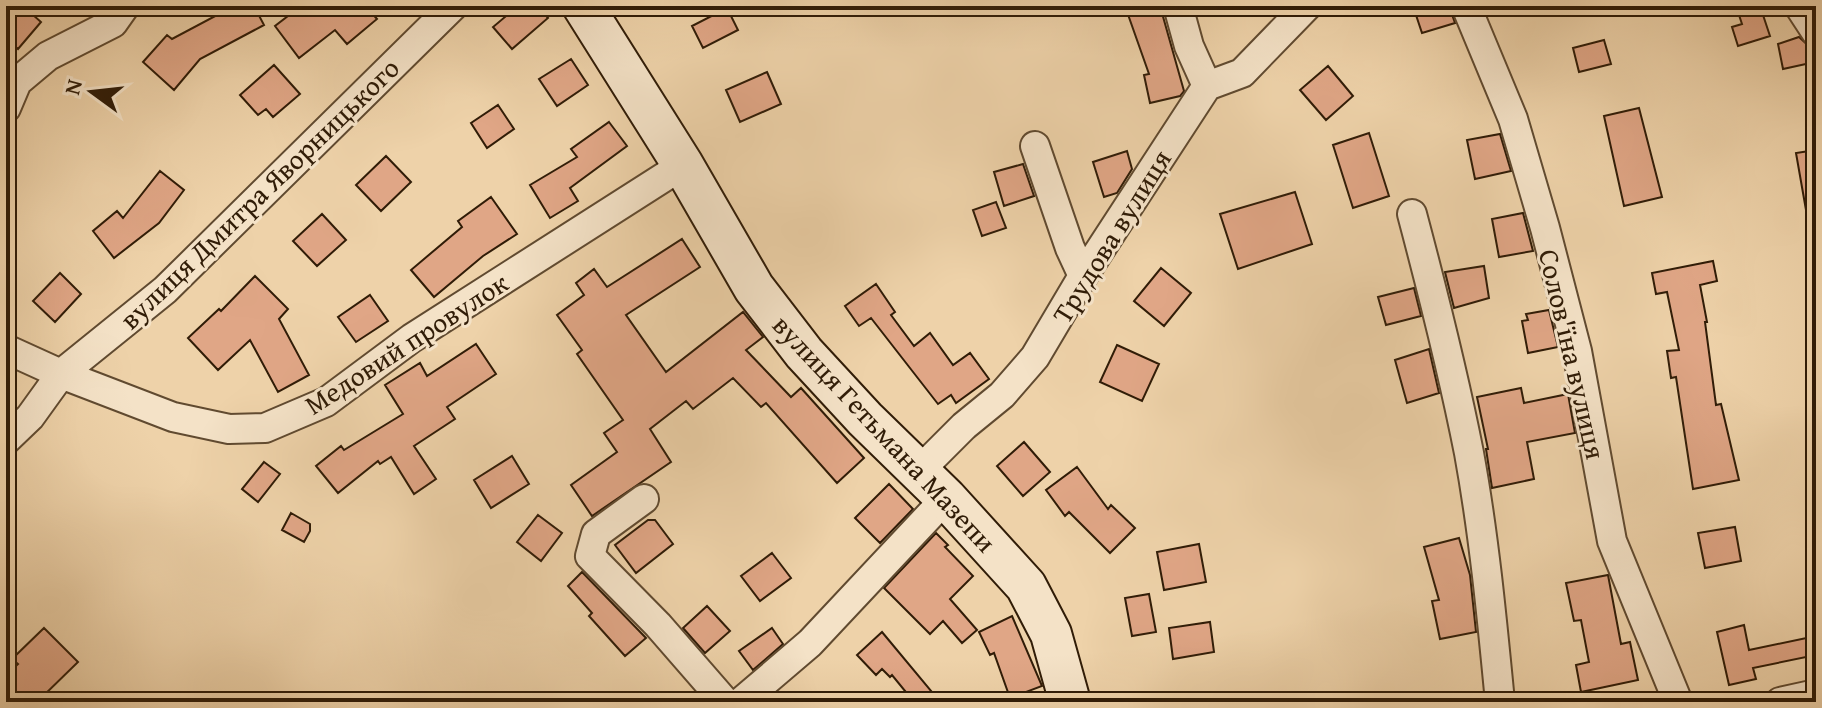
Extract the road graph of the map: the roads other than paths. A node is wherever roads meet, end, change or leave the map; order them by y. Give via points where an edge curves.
1 (125, 6) edge
2 (453, 6) edge
3 (583, 6) edge
4 (1178, 6) edge
5 (1307, 6) edge
6 (1466, 6) edge
7 (1799, 6) edge
8 (1816, 32) edge
9 (1207, 86) junction
10 (6, 108) edge
11 (1035, 146) dead end
12 (683, 165) junction
13 (1412, 214) dead end
14 (1083, 276) junction
15 (6, 349) edge
16 (61, 374) junction
17 (6, 440) edge
18 (932, 485) junction
19 (644, 499) dead end
20 (1816, 694) edge
21 (725, 702) edge
22 (741, 702) edge
23 (1070, 702) edge
24 (1500, 702) edge
25 (1678, 702) edge
26 (1780, 702) edge

1 - 10 street via 113,23 48,56 17,82
2 - 16 street, вулиця Дмитра Яворницького via 165,290
3 - 12 street, вулиця Гетьмана Мазепи
4 - 9 street
5 - 9 street via 1242,73
6 - 25 street, Солов'їна вулиця via 1513,119 1545,228 1577,351 1612,541
7 - 8 street
9 - 14 street, Трудова вулиця
11 - 14 street
12 - 16 street, Медовий провулок via 412,338 326,402 265,428 229,429 173,417
12 - 18 street, вулиця Гетьмана Мазепи via 754,288 804,353
13 - 24 street via 1469,456
14 - 18 street, Трудова вулиця via 1035,357 1002,395 964,426
15 - 16 street, Медовий провулок
16 - 17 street, вулиця Дмитра Яворницького
18 - 22 street, Трудова вулиця via 810,643
18 - 23 street, вулиця Гетьмана Мазепи via 1026,586 1051,634
19 - 21 street via 596,534 590,556
20 - 26 street

